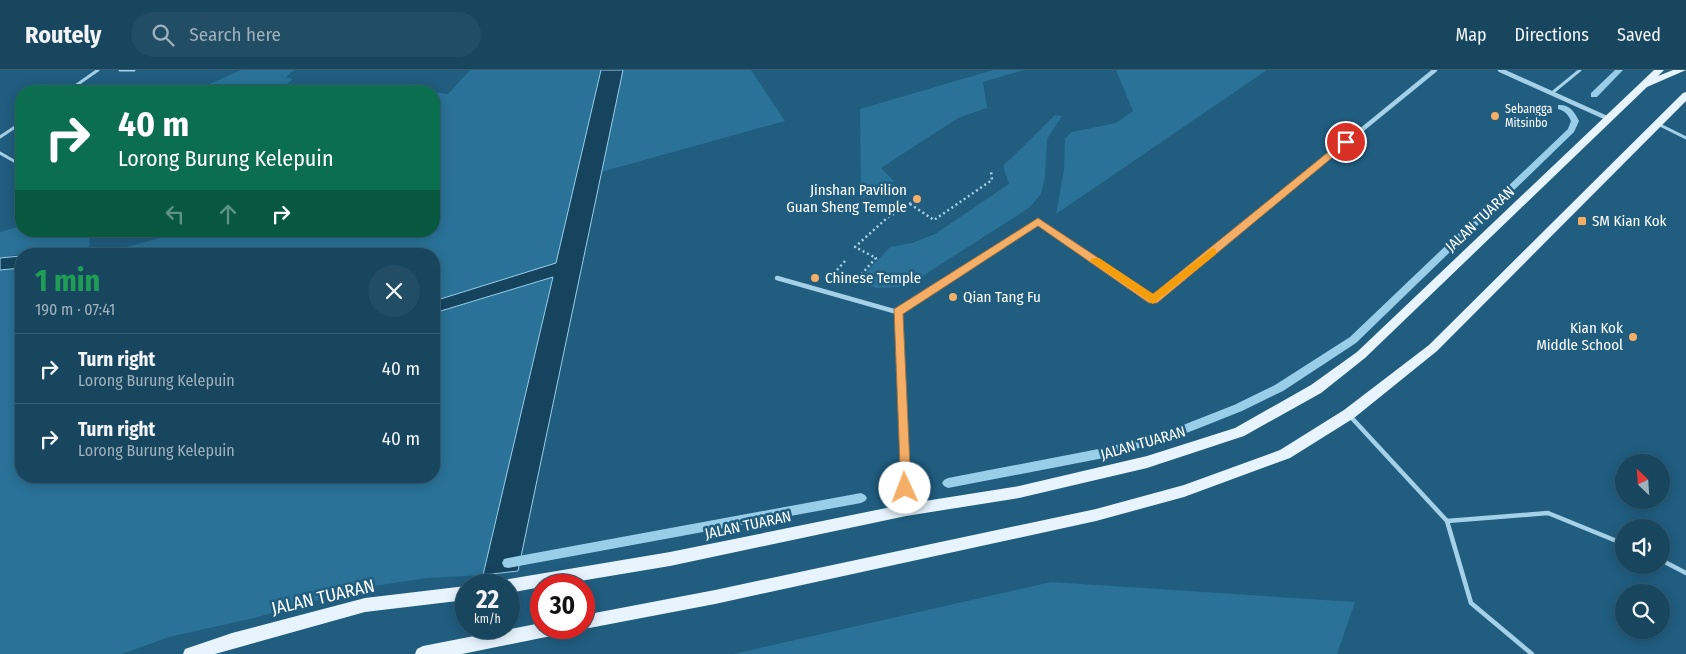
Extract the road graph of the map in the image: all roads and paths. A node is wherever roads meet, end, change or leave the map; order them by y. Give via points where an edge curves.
1 (98, 70) edge
2 (120, 70) edge
3 (134, 70) edge
4 (1435, 70) edge
5 (1500, 70) edge
6 (1580, 70) edge
7 (1659, 70) edge
8 (1681, 70) edge
9 (77, 85) edge
10 (1642, 87) junction
11 (1552, 93) junction
12 (1686, 95) edge
13 (1610, 119) junction
14 (1658, 124) junction
15 (15, 127) edge
16 (0, 137) edge
17 (1686, 138) edge
18 (0, 153) edge
19 (15, 162) edge
20 (991, 171) dead end
21 (917, 199) dead end
22 (910, 204) junction
23 (845, 261) dead end
24 (777, 278) dead end
25 (897, 312) junction
26 (1349, 414) junction
27 (906, 510) junction
28 (1447, 520) junction
29 (1615, 540) edge
30 (1670, 565) edge
31 (1686, 573) edge
32 (520, 584) edge
33 (455, 594) edge
34 (595, 620) edge
35 (530, 633) edge
36 (191, 654) edge
37 (423, 654) edge
38 (1532, 654) edge

1 - 9 lane
2 - 3 lane
4 - 25 street via 1153,300 1038,222
5 - 11 street
6 - 11 lane
7 - 10 main road, JALAN TUARAN
8 - 10 main road
10 - 13 main road, JALAN TUARAN
11 - 13 street
12 - 14 main road
13 - 27 main road, JALAN TUARAN via 1361,355 1316,389 1238,432 1147,462 1019,492
14 - 17 lane
14 - 26 main road via 1562,216 1433,348
15 - 16 lane
18 - 19 lane
20 - 22 path via 992,180 934,220
21 - 22 path
22 - 23 path via 887,218 855,247 876,258 858,278 837,270
24 - 25 street
25 - 27 street
26 - 28 lane
26 - 34 main road via 1284,454 1184,491 1113,510 715,597
27 - 32 main road, JALAN TUARAN via 670,559
28 - 29 lane via 1548,513
28 - 38 lane via 1471,603
30 - 31 lane
33 - 36 main road, JALAN TUARAN via 365,605
35 - 37 main road

